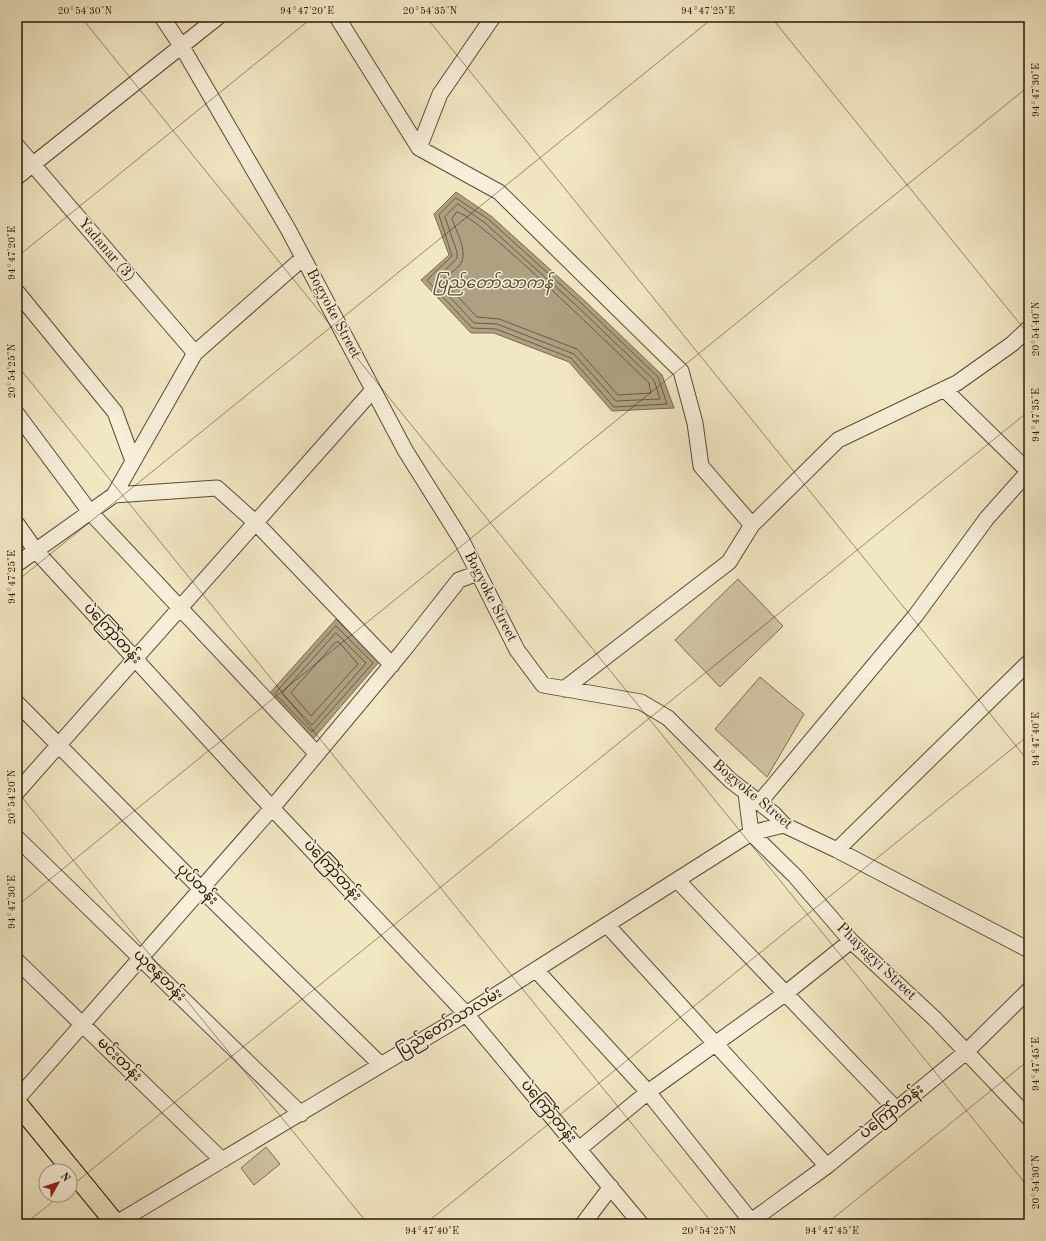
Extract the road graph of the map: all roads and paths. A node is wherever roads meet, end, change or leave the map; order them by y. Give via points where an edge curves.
1 (162, 17) edge
2 (218, 17) edge
3 (337, 17) edge
4 (493, 17) edge
5 (182, 47) junction
6 (17, 146) edge
7 (419, 148) junction
8 (32, 164) junction
9 (17, 177) edge
10 (303, 258) junction
11 (17, 292) edge
12 (1029, 328) edge
13 (195, 353) junction
14 (944, 389) junction
15 (373, 390) junction
16 (17, 414) edge
17 (134, 461) junction
18 (1029, 472) edge
19 (114, 495) junction
20 (90, 512) junction
21 (256, 523) junction
22 (17, 524) edge
23 (752, 525) junction
24 (36, 551) junction
25 (17, 564) edge
26 (478, 573) junction
27 (181, 609) junction
28 (136, 660) junction
29 (1029, 662) edge
30 (392, 665) junction
31 (564, 689) junction
32 (17, 703) edge
33 (58, 745) junction
34 (317, 754) junction
35 (17, 792) edge
36 (746, 793) junction
37 (759, 803) junction
38 (272, 808) junction
39 (784, 825) junction
40 (751, 833) junction
41 (17, 838) edge
42 (837, 850) junction
43 (678, 880) junction
44 (201, 890) junction
45 (607, 925) junction
46 (851, 941) junction
47 (1029, 950) edge
48 (141, 958) junction
49 (17, 961) edge
50 (536, 970) junction
51 (1029, 990) edge
52 (786, 993) junction
53 (466, 1014) junction
54 (83, 1025) junction
55 (716, 1044) junction
56 (966, 1052) junction
57 (380, 1064) junction
58 (648, 1092) junction
59 (17, 1099) edge
60 (17, 1103) edge
61 (896, 1109) junction
62 (301, 1114) junction
63 (1029, 1118) edge
64 (579, 1149) junction
65 (222, 1160) junction
66 (826, 1166) junction
67 (610, 1188) junction
68 (749, 1222) edge
69 (116, 1224) edge
70 (583, 1224) edge
71 (641, 1224) edge

1 - 5 street, Bogyoke Street
2 - 5 street
3 - 7 street
4 - 7 street via 440,94
5 - 8 street
5 - 10 street, Bogyoke Street
6 - 8 street, Yadanar (3)
7 - 23 street via 499,192 681,371 695,422 701,466
8 - 9 street
8 - 13 street, Yadanar (3)
10 - 13 street
10 - 15 street, Bogyoke Street
11 - 17 street via 115,412
12 - 14 street via 957,383
13 - 17 street
14 - 18 street
14 - 23 street via 838,440
15 - 21 street
15 - 26 street, Bogyoke Street via 405,450 462,542
16 - 20 street
17 - 19 street
18 - 37 street via 987,518 916,615
19 - 20 street
19 - 21 street via 218,488
20 - 24 street
20 - 27 street
21 - 27 street
21 - 30 street
22 - 24 street, ပဲကြော်တန်း
23 - 31 street via 729,562
24 - 25 street
24 - 28 street, ပဲကြော်တန်း
26 - 30 street via 459,580
26 - 31 street, Bogyoke Street via 517,650 543,685
27 - 28 street
27 - 34 street
28 - 33 street
28 - 38 street, ပဲကြော်တန်း
29 - 42 street
30 - 34 street
31 - 36 street, Bogyoke Street via 641,702 668,718
32 - 33 street, ပုပ်တန်း
33 - 35 street
33 - 44 street, ပုပ်တန်း
34 - 38 street
36 - 37 street, Bogyoke Street
36 - 40 street
37 - 39 street, Bogyoke Street
38 - 44 street
38 - 53 street, ပဲကြော်တန်း
39 - 40 street, ပြည်တော်သာလမ်း
39 - 42 street, Bogyoke Street
40 - 43 street, ပြည်တော်သာလမ်း
40 - 46 street, Phayagyi Street via 795,876
41 - 48 street, ယုဇနတန်း
42 - 47 street, Bogyoke Street
43 - 45 street, ပြည်တော်သာလမ်း
43 - 52 street
44 - 48 street
44 - 57 street, ပုပ်တန်း
45 - 50 street, ပြည်တော်သာလမ်း
45 - 55 street
46 - 52 street
46 - 56 street, Phayagyi Street via 935,1018
48 - 54 street
48 - 62 street, ယုဇနတန်း
49 - 54 street, မင်းတန်း
50 - 53 street, ပြည်တော်သာလမ်း
50 - 58 street
51 - 56 street, ပဲကြော်တန်း
52 - 55 street
52 - 61 street
53 - 57 street, ပြည်တော်သာလမ်း
53 - 64 street, ပဲကြော်တန်း
54 - 59 street
54 - 65 street, မင်းတန်း
55 - 58 street
55 - 66 street
56 - 61 street, ပဲကြော်တန်း
56 - 63 street, Phayagyi Street
57 - 62 street, ပြည်တော်သာလမ်း
58 - 64 street
58 - 68 street
60 - 69 main road
61 - 66 street, ပဲကြော်တန်း
62 - 65 street, ပြည်တော်သာလမ်း
64 - 67 street, ပဲကြော်တန်း
65 - 69 street, ပြည်တော်သာလမ်း
66 - 68 street, ပဲကြော်တန်း
67 - 70 street
67 - 71 street, ပဲကြော်တန်း

